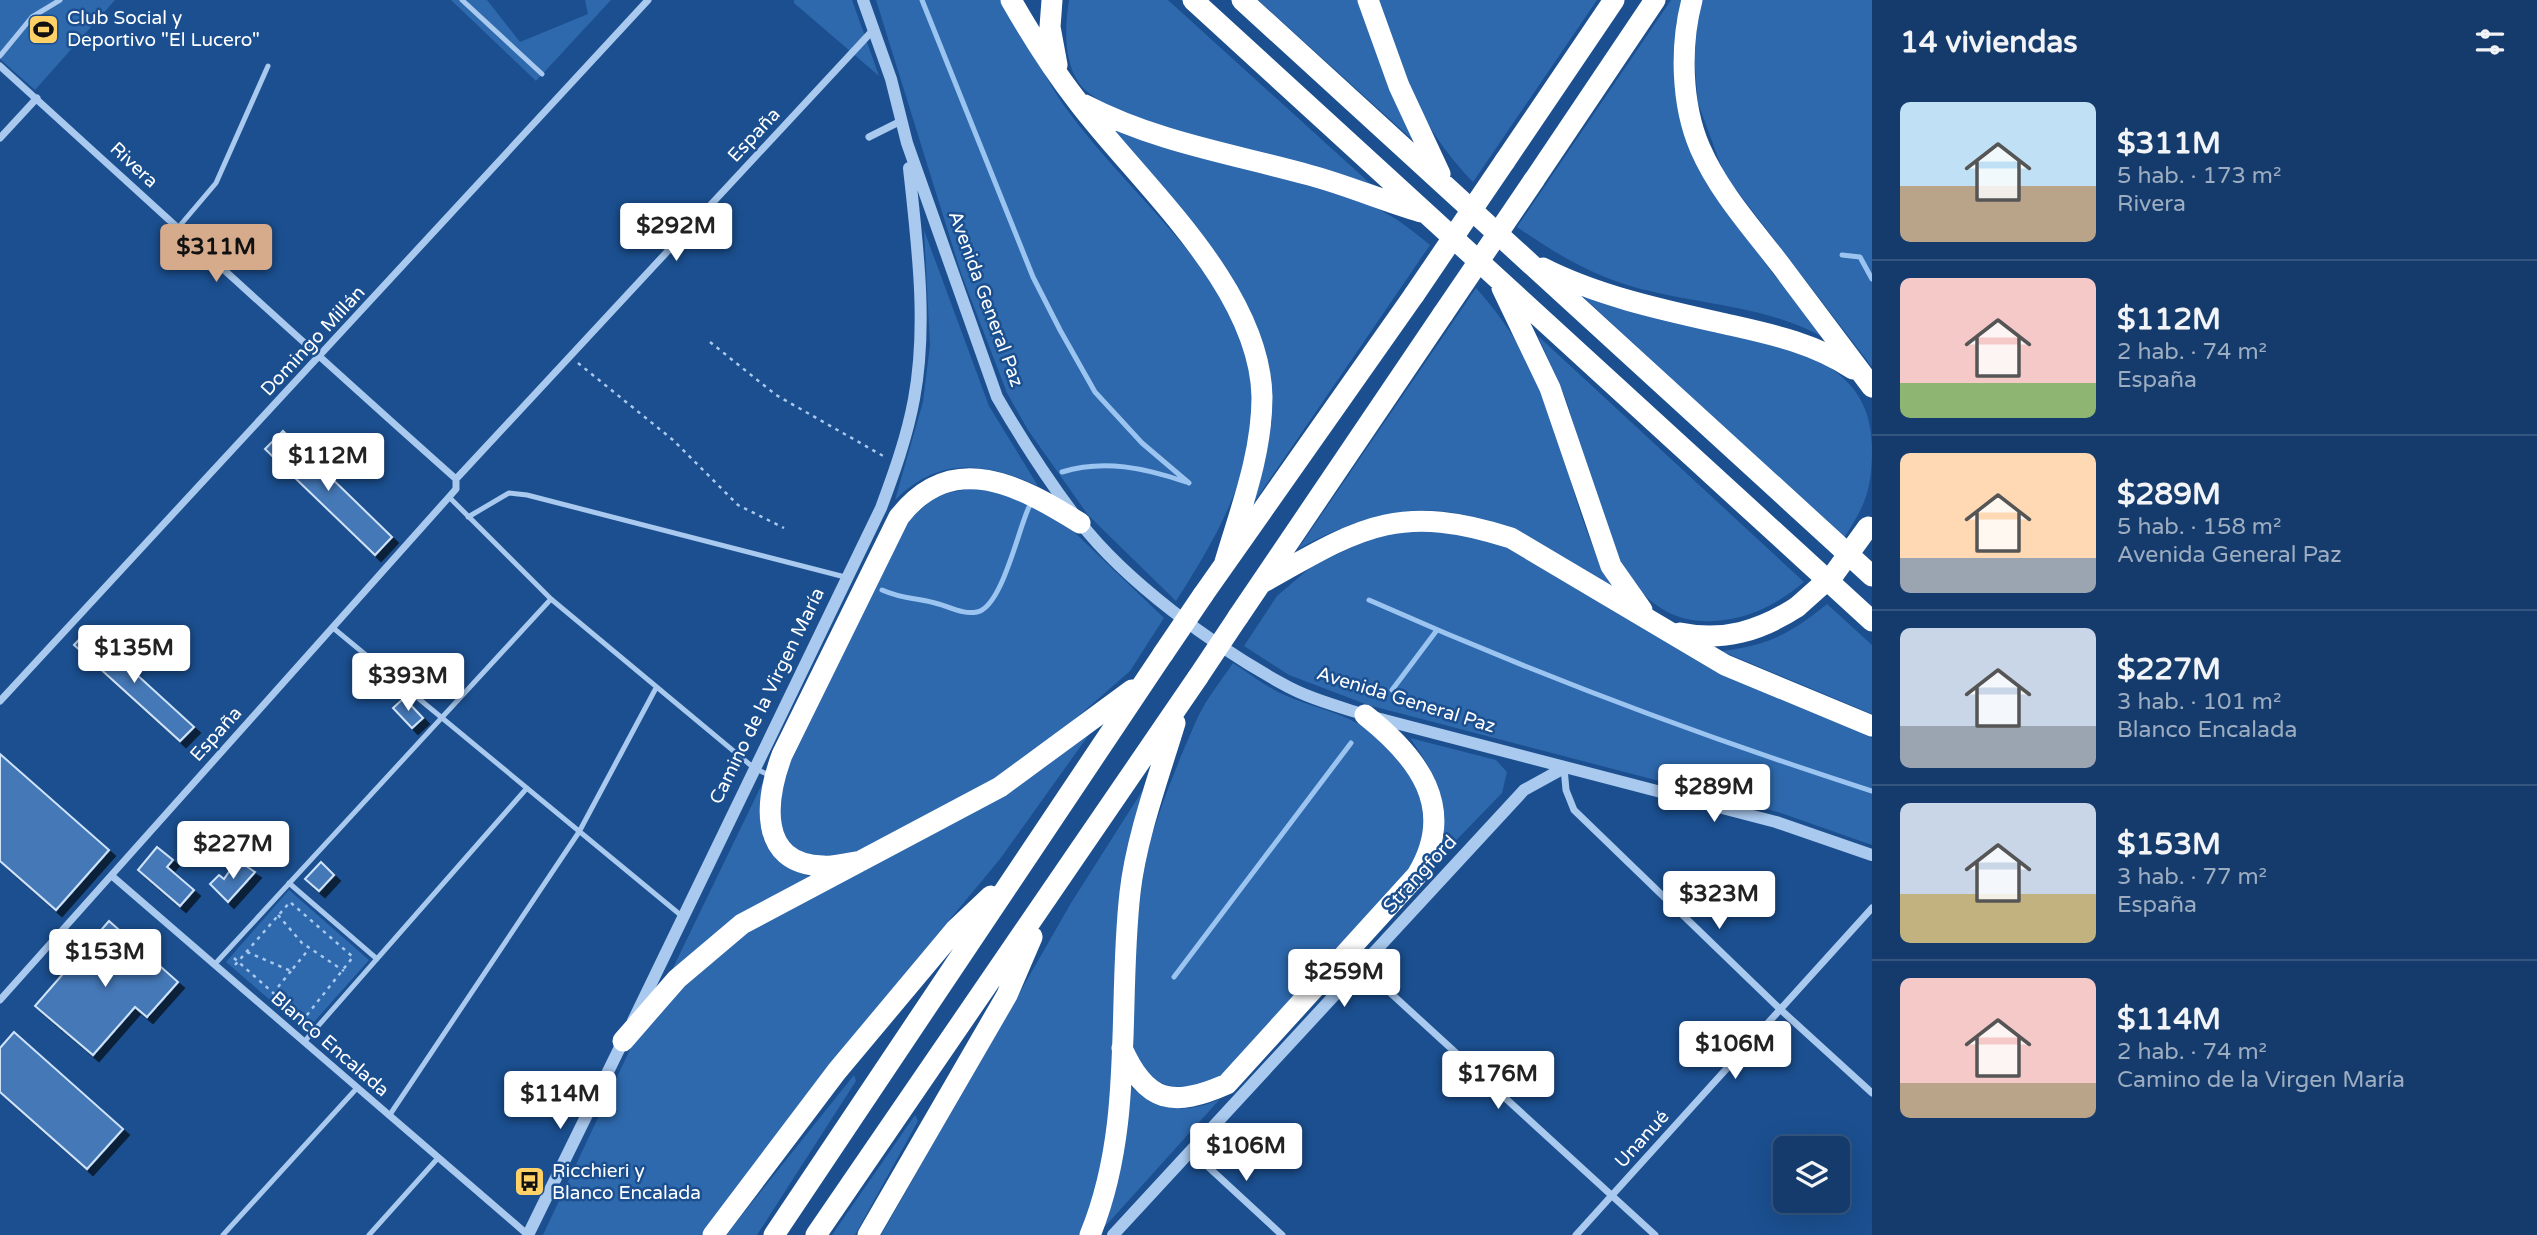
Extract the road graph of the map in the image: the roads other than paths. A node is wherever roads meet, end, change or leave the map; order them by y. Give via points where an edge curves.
1 (60, 0) edge
2 (462, 0) edge
3 (648, 0) edge
4 (863, 0) edge
5 (1011, 0) edge
6 (1052, 0) edge
7 (1193, 0) edge
8 (1242, 0) edge
9 (1368, 0) edge
10 (1614, 0) edge
11 (1656, 0) edge
12 (1692, 0) edge
13 (874, 28) junction
14 (0, 56) edge
15 (0, 66) edge
16 (268, 66) dead end
17 (542, 74) dead end
18 (1059, 74) junction
19 (37, 98) junction
20 (1077, 101) junction
21 (901, 121) junction
22 (869, 137) dead end
23 (0, 138) edge
24 (907, 143) junction
25 (1448, 188) junction
26 (1425, 213) junction
27 (177, 229) junction
28 (1522, 257) junction
29 (1496, 277) junction
30 (319, 358) junction
31 (1868, 382) edge
32 (456, 480) junction
33 (887, 491) junction
34 (449, 496) junction
35 (909, 504) junction
36 (468, 517) junction
37 (1080, 523) junction
38 (1870, 524) edge
39 (1225, 562) junction
40 (1872, 576) edge
41 (845, 578) junction
42 (1260, 584) junction
43 (551, 599) junction
44 (1872, 621) edge
45 (1658, 626) junction
46 (332, 627) junction
47 (1145, 681) junction
48 (656, 688) junction
49 (0, 701) edge
50 (1180, 704) junction
51 (1366, 715) junction
52 (442, 718) junction
53 (1872, 726) edge
54 (754, 768) junction
55 (1564, 768) junction
56 (774, 778) junction
57 (527, 788) junction
58 (579, 832) junction
59 (1872, 855) edge
60 (861, 861) junction
61 (1425, 862) junction
62 (1019, 871) junction
63 (112, 876) junction
64 (1441, 879) junction
65 (289, 883) junction
66 (1051, 893) junction
67 (1872, 908) edge
68 (683, 917) junction
69 (377, 959) junction
70 (214, 965) junction
71 (1361, 966) junction
72 (0, 1000) edge
73 (1781, 1010) junction
74 (623, 1041) junction
75 (304, 1042) junction
76 (1122, 1048) junction
77 (357, 1088) junction
78 (1231, 1093) junction
79 (1872, 1093) edge
80 (389, 1116) junction
81 (1191, 1151) junction
82 (438, 1158) junction
83 (1612, 1196) junction
84 (223, 1235) edge
85 (369, 1235) edge
86 (528, 1235) edge
87 (713, 1235) edge
88 (774, 1235) edge
89 (816, 1235) edge
90 (868, 1235) edge
91 (1090, 1235) edge
92 (1113, 1235) edge
93 (1282, 1235) edge
94 (1576, 1235) edge
95 (1655, 1235) edge

1 - 14 lane via 32,17
2 - 17 lane
3 - 30 street, Domingo Millán
4 - 13 street, Avenida General Paz
5 - 18 highway
6 - 18 highway via 1050,27
7 - 26 highway
8 - 25 highway
9 - 25 highway via 1422,141
10 - 39 highway, bridge
11 - 42 highway, bridge
12 - 31 highway via 1685,26 1685,73 1699,146 1745,220
13 - 21 street, Avenida General Paz
13 - 32 street, España
15 - 19 street, Rivera
16 - 27 lane via 216,183
18 - 20 highway
19 - 23 street
19 - 27 street, Rivera
20 - 26 highway via 1121,124 1163,138 1311,176
20 - 39 highway via 1208,260 1249,331 1260,376 1260,432
21 - 22 street
21 - 24 street, Avenida General Paz
24 - 33 street, Camino de la Virgen María via 921,344 914,400
24 - 37 street, Avenida General Paz via 997,397
25 - 28 highway
26 - 29 highway
27 - 30 street, Rivera
28 - 31 highway via 1585,286 1809,345
28 - 40 highway
29 - 44 highway
29 - 45 highway via 1550,388 1611,566
30 - 32 street, Rivera
30 - 49 street, Domingo Millán
32 - 34 street, España via 456,489
33 - 35 street
33 - 41 street, Camino de la Virgen María
34 - 36 lane
34 - 46 street, España
35 - 37 highway via 948,480 991,480 1041,499
35 - 56 highway via 880,554
36 - 41 lane via 509,493 527,495
36 - 43 lane
37 - 51 street, Avenida General Paz via 1170,609 1203,632 1281,683
38 - 45 highway, bridge via 1834,574 1797,607 1764,626 1729,636 1700,637
39 - 47 highway, bridge
41 - 54 street, Camino de la Virgen María
42 - 45 highway via 1344,537 1376,526 1435,520 1511,538
42 - 50 highway, bridge
43 - 48 lane
43 - 52 lane
45 - 53 highway via 1725,665
46 - 52 lane
46 - 63 street, España
47 - 60 highway via 1000,787
47 - 62 highway
48 - 54 lane
48 - 58 lane
50 - 66 highway
50 - 76 highway via 1130,892
51 - 55 street, Avenida General Paz
51 - 61 highway via 1398,742 1419,769 1430,794 1434,825
52 - 57 lane
52 - 65 lane
54 - 56 lane
54 - 68 street, Camino de la Virgen María
55 - 59 street, Avenida General Paz via 1776,822
55 - 64 street, Strangford via 1524,790
55 - 73 street via 1568,800 1574,810
56 - 60 highway via 768,815 772,834 782,849 800,861 823,866
57 - 58 lane
57 - 69 lane
58 - 68 lane
58 - 80 lane
60 - 74 highway via 742,925 716,944 677,979
61 - 64 street
61 - 78 highway
62 - 87 highway via 955,930 887,1010
62 - 88 highway
63 - 70 street, Blanco Encalada
63 - 72 street, España
64 - 71 street, Strangford
65 - 69 lane
65 - 70 lane
66 - 89 highway
66 - 90 highway via 1007,995
67 - 73 street, Unanué
68 - 74 street, Camino de la Virgen María
69 - 75 lane
70 - 75 street, Blanco Encalada
71 - 78 street, Strangford
71 - 83 street
73 - 79 street
73 - 83 street, Unanué
74 - 86 street, Camino de la Virgen María
75 - 77 street, Blanco Encalada
76 - 78 highway via 1133,1074 1160,1095 1180,1098
76 - 91 highway via 1116,1149
77 - 80 street, Blanco Encalada
77 - 84 lane
78 - 81 street, Strangford
80 - 82 street, Blanco Encalada
81 - 92 street, Strangford
81 - 93 street
82 - 85 lane
82 - 86 street, Blanco Encalada
83 - 94 street, Unanué
83 - 95 street

